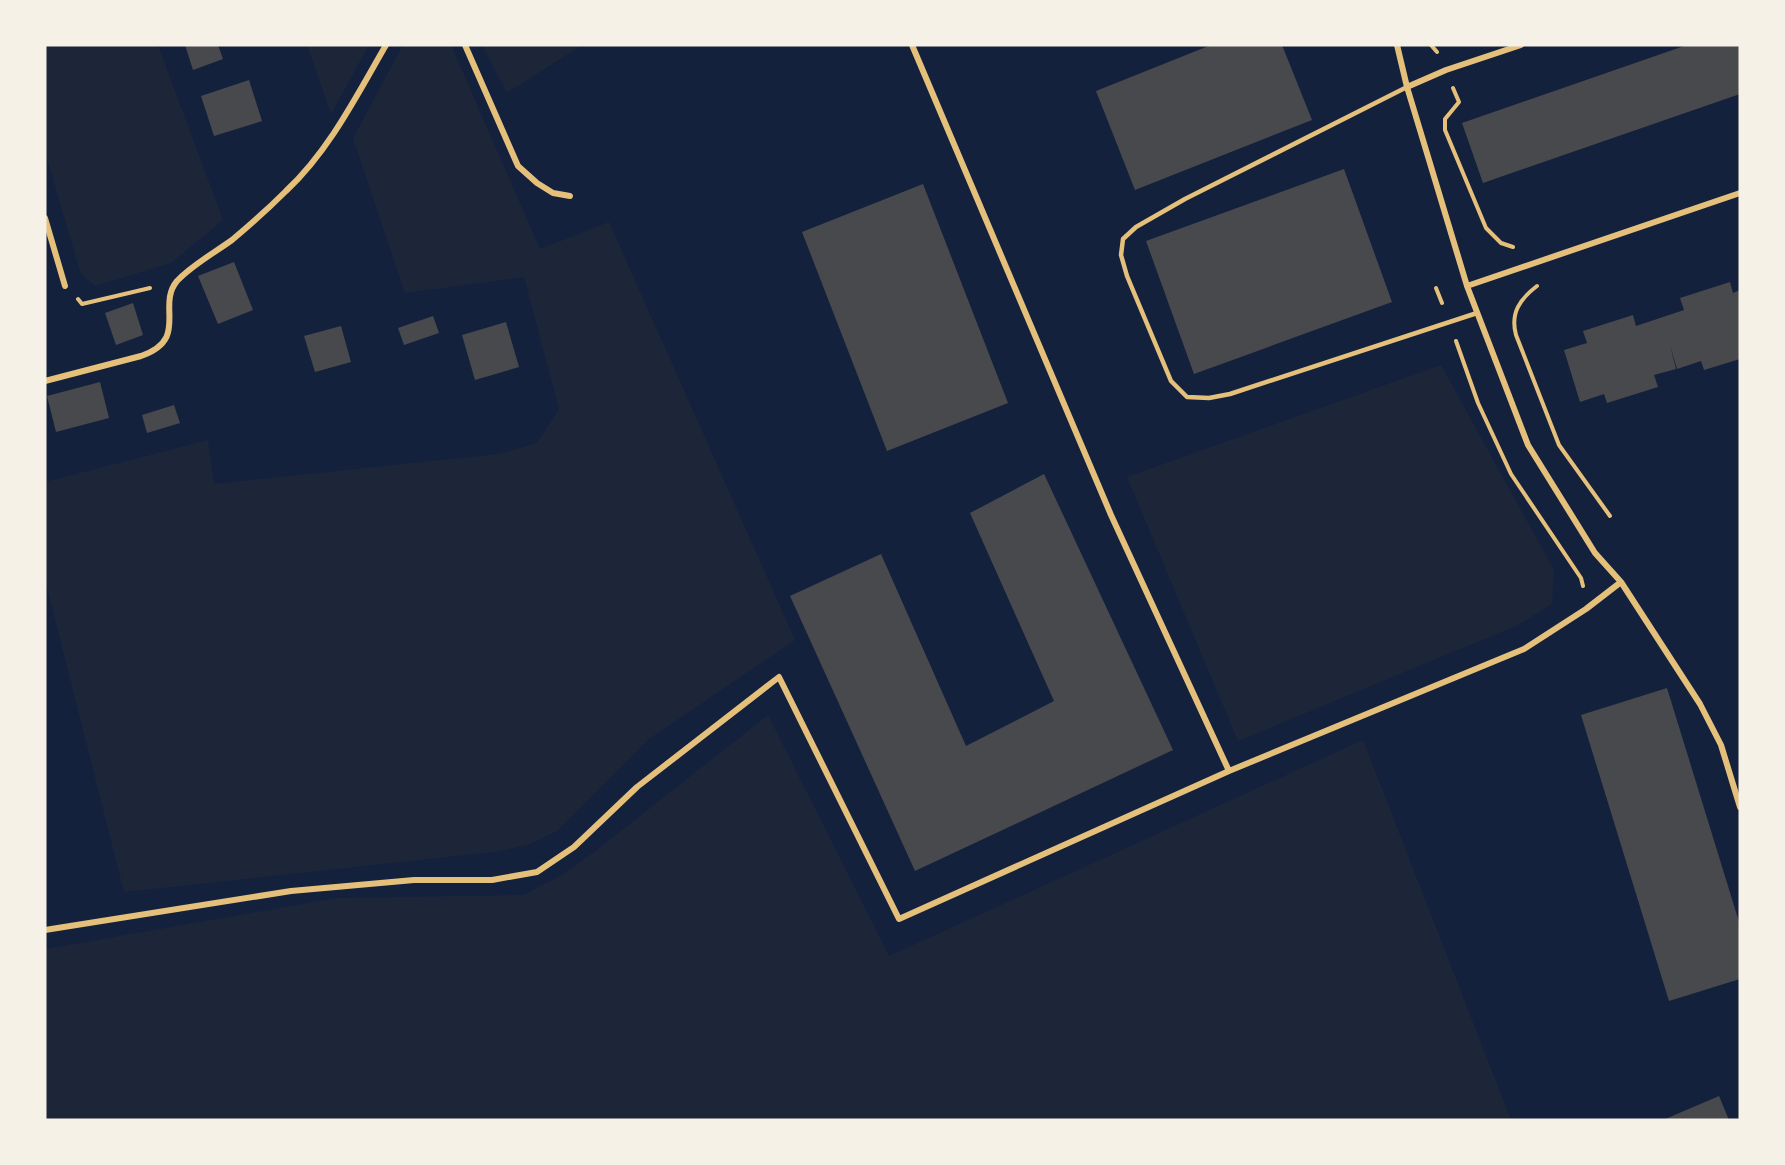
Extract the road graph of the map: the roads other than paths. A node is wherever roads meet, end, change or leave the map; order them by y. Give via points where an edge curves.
1 (386, 45) edge
2 (465, 45) edge
3 (912, 45) edge
4 (1397, 45) edge
5 (1521, 45) edge
6 (1407, 87) junction
7 (1740, 193) edge
8 (570, 196) dead end
9 (45, 218) edge
10 (65, 286) road end
11 (1467, 286) junction
12 (1477, 313) junction
13 (45, 381) edge
14 (1621, 582) junction
15 (1229, 771) junction
16 (1740, 807) edge
17 (45, 930) edge

1 - 13 street via 349,110 303,174 232,239 177,281 169,304 171,324 161,344 151,353
2 - 8 street via 518,166 553,193
3 - 15 street via 1111,515
4 - 6 street
5 - 6 street
6 - 11 street
6 - 12 lane via 1136,227 1124,239 1121,255 1127,276 1171,381 1187,397 1230,394
7 - 11 street
9 - 10 street
11 - 12 street
12 - 14 street via 1528,444 1595,553
14 - 15 street via 1524,649
14 - 16 street via 1700,704 1721,746
15 - 17 street via 899,919 779,677 637,787 574,847 537,872 492,880 414,880 291,891

